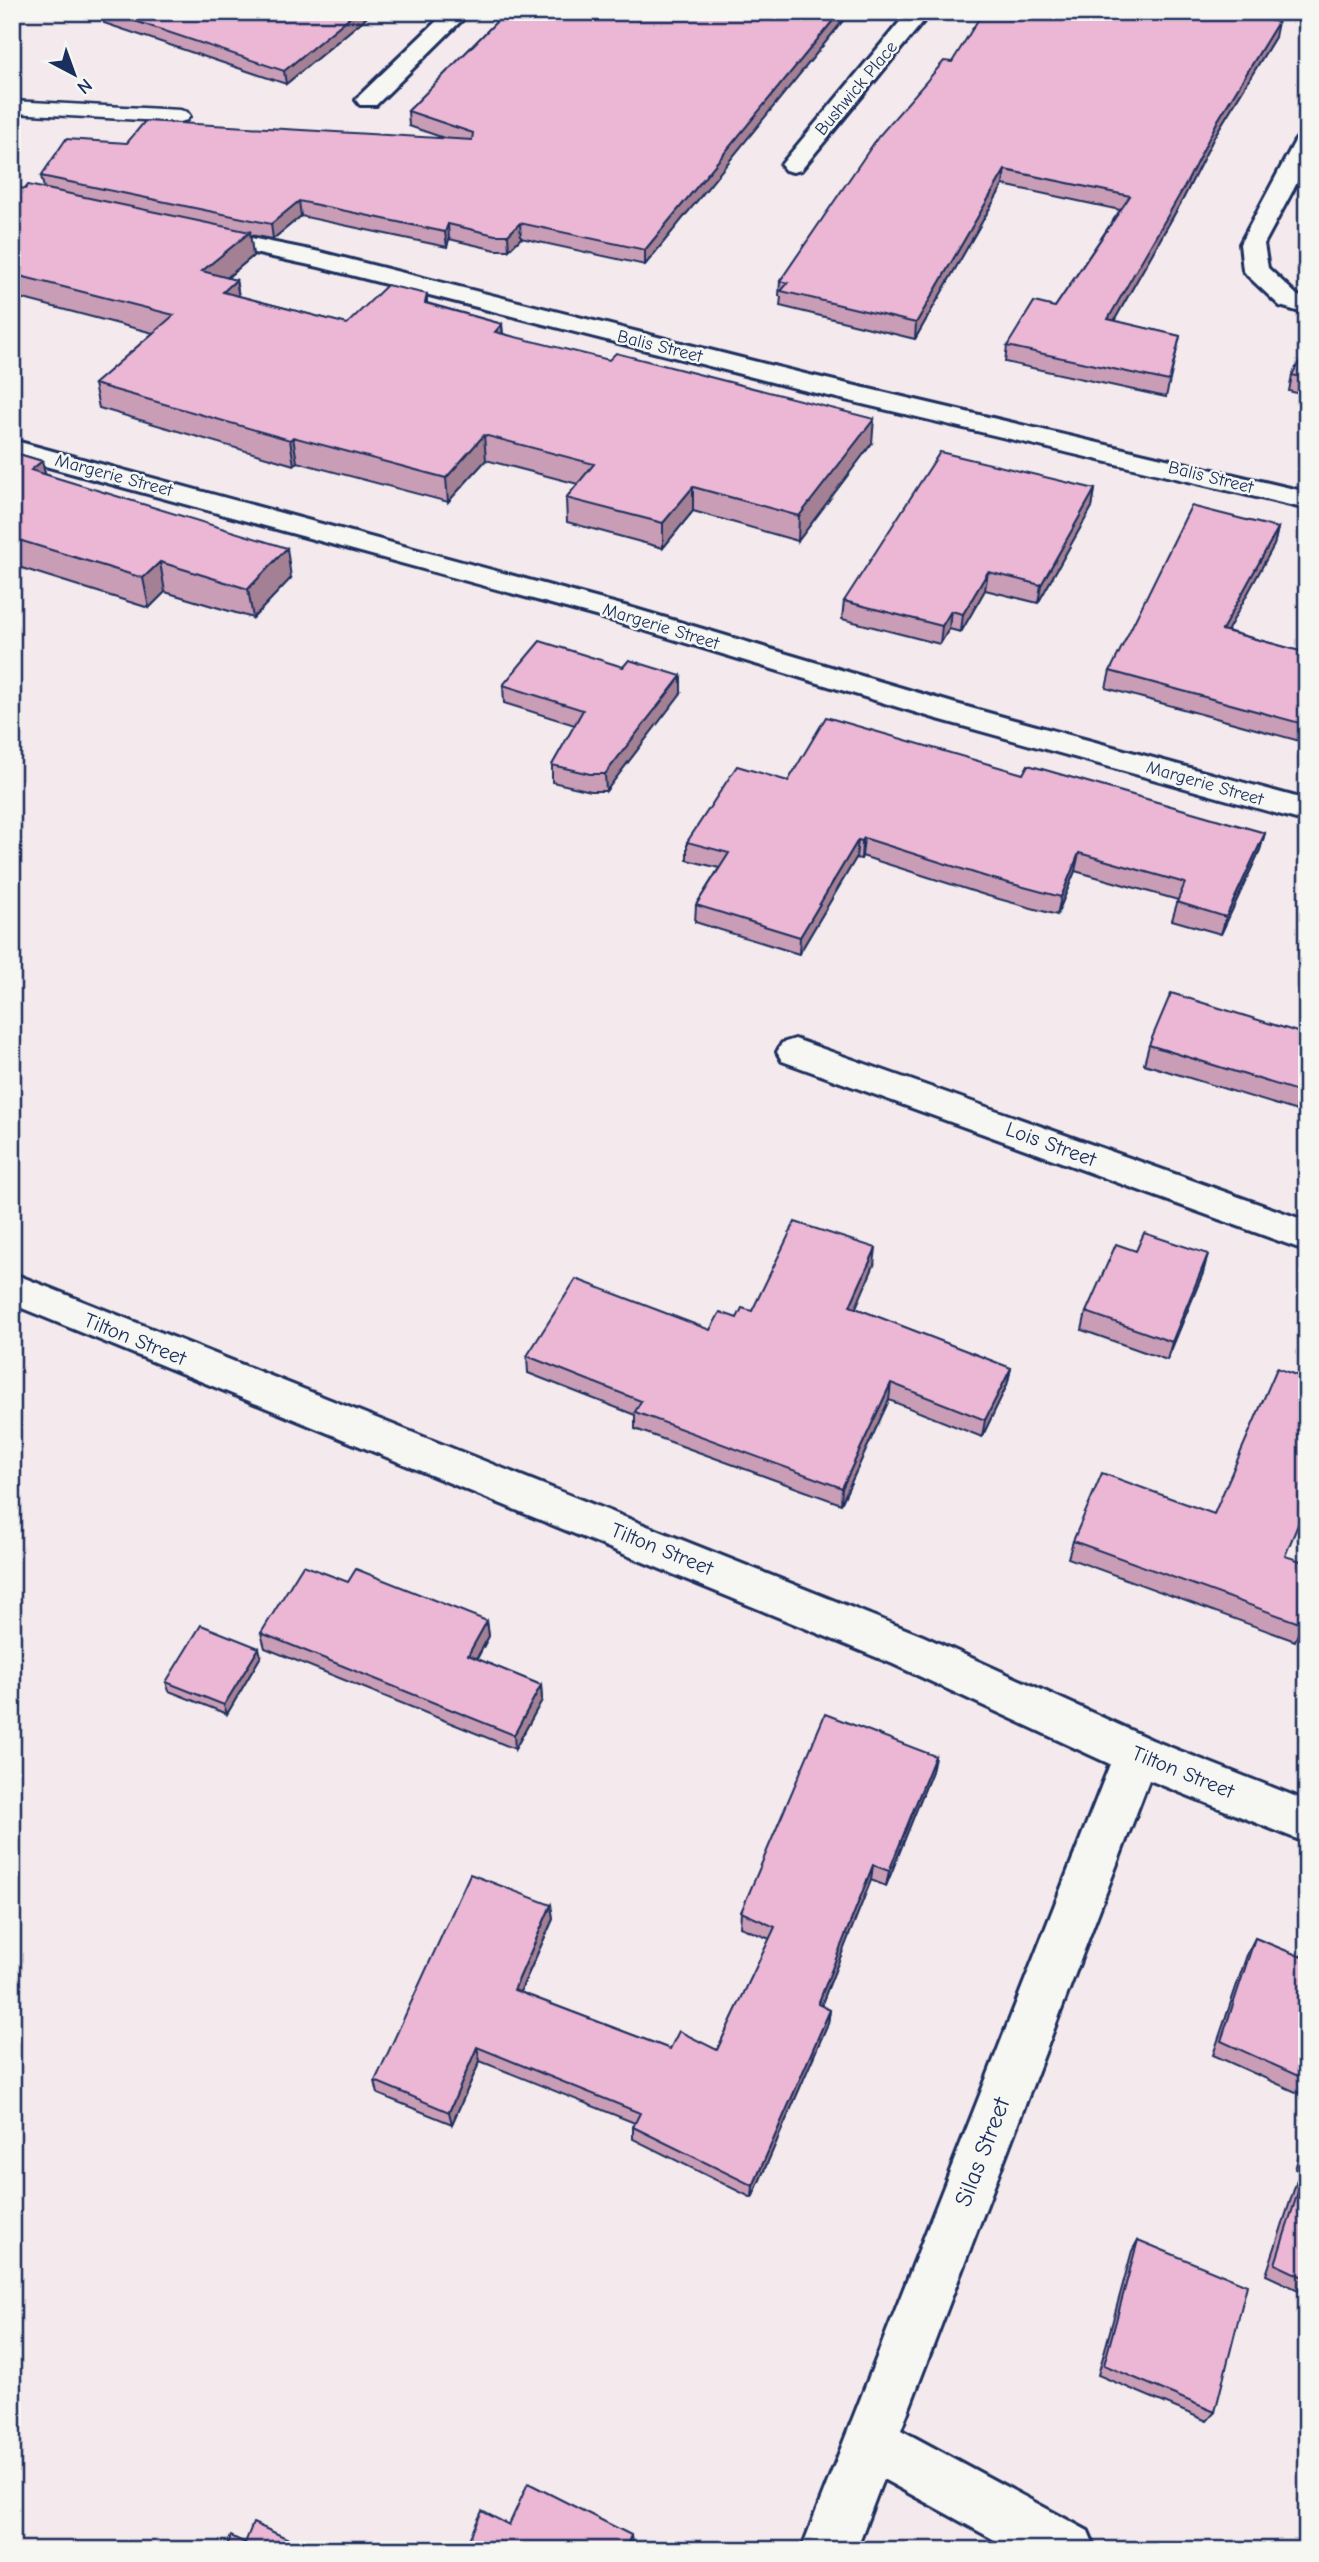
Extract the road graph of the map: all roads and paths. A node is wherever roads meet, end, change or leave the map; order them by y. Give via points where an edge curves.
1 (460, 12) edge
2 (920, 12) edge
3 (368, 100) dead end
4 (12, 107) edge
5 (180, 116) dead end
6 (1307, 141) edge
7 (793, 164) dead end
8 (184, 232) edge
9 (1298, 304) edge
10 (12, 448) edge
11 (1307, 501) edge
12 (1307, 811) edge
13 (795, 1052) dead end
14 (1307, 1236) edge
15 (12, 1288) edge
16 (1136, 1754) junction
17 (1307, 1822) edge
18 (869, 2442) junction
19 (828, 2550) edge
20 (1069, 2550) edge

1 - 3 street
2 - 7 street, Bushwick Place
4 - 5 lane
6 - 9 street via 1252,244 1256,270
8 - 11 street, Balis Street via 320,260 790,379
10 - 12 street, Margerie Street via 608,610 945,711
13 - 14 street, Lois Street
15 - 16 street, Tilton Street via 895,1645
16 - 17 street, Tilton Street
16 - 18 street, Silas Street
18 - 19 street, Silas Street
18 - 20 street

